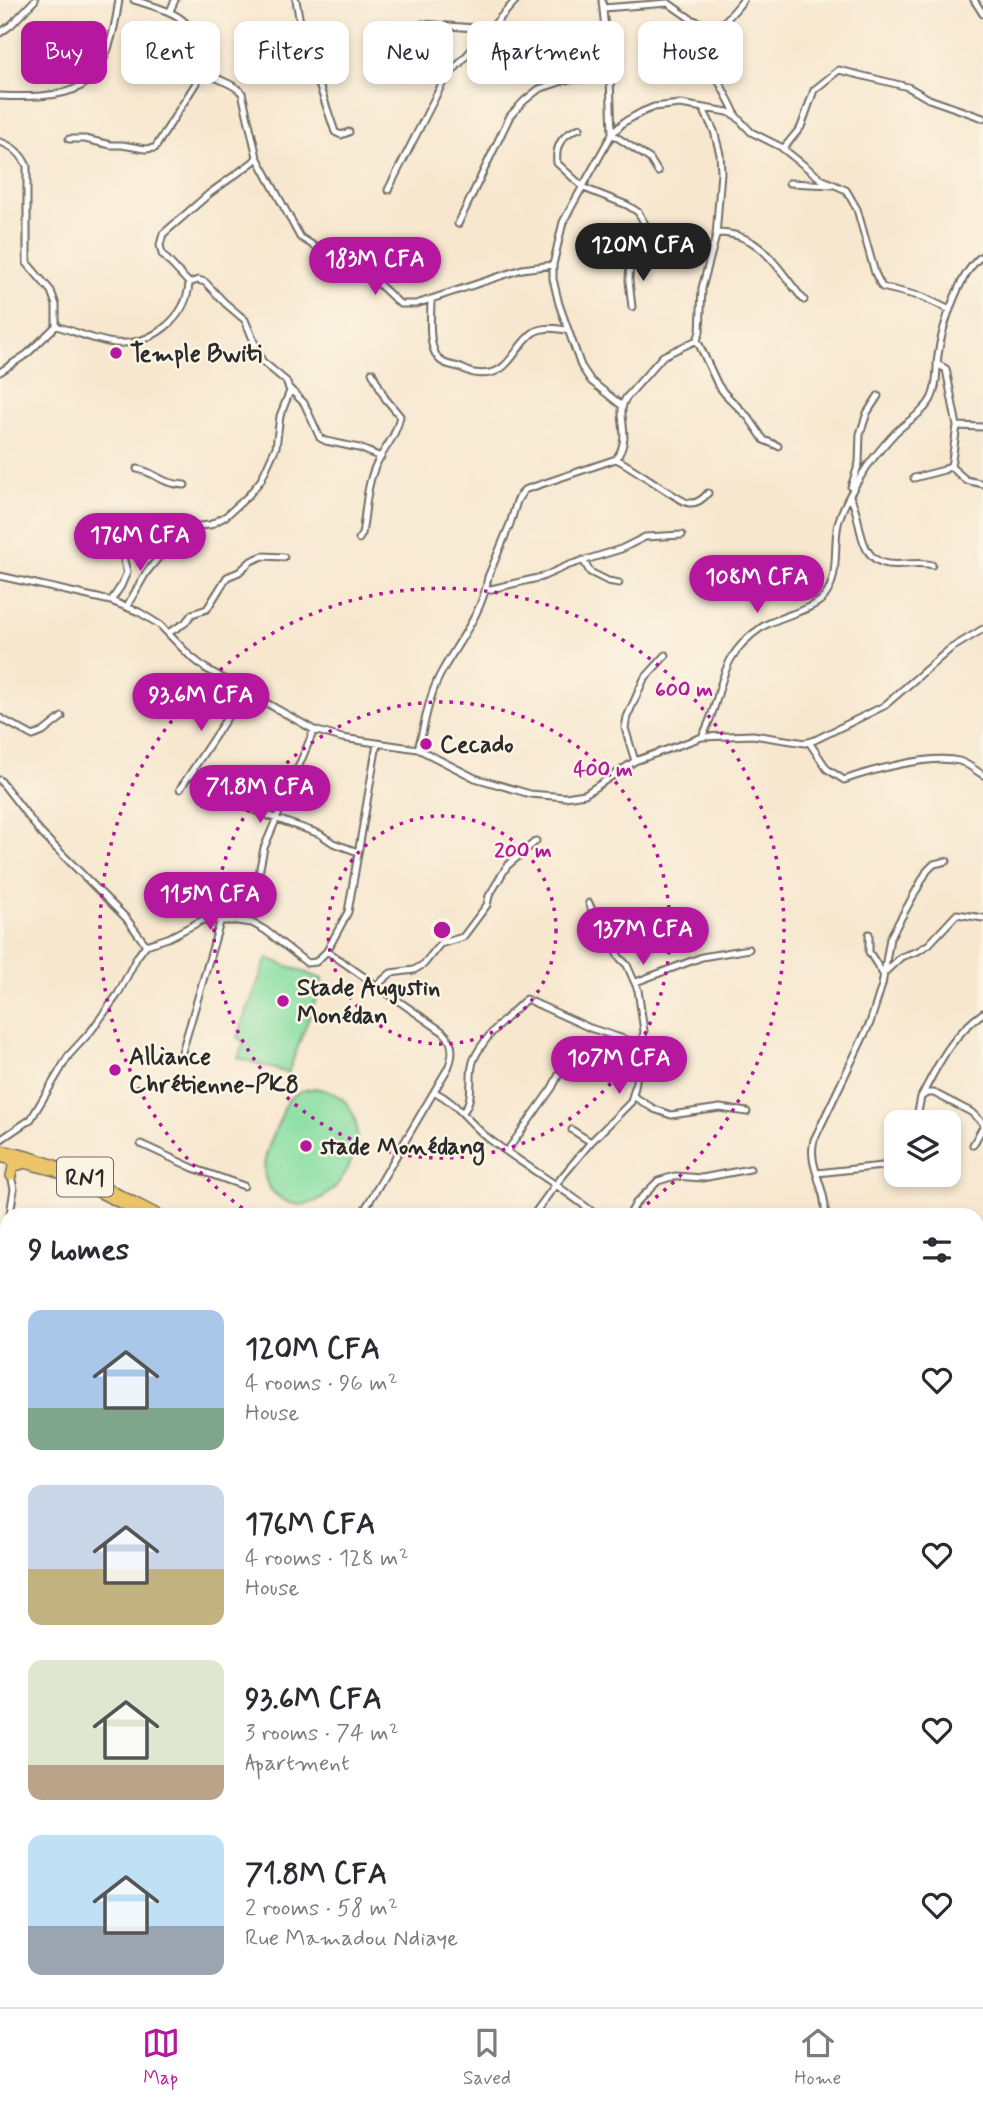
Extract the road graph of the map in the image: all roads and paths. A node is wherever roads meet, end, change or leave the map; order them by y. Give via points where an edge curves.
1 (35, 0) edge
2 (119, 0) edge
3 (134, 0) edge
4 (175, 0) edge
5 (296, 0) edge
6 (516, 0) edge
7 (602, 0) edge
8 (743, 0) edge
9 (974, 0) edge
10 (603, 8) junction
11 (170, 11) junction
12 (983, 14) edge
13 (184, 21) edge
14 (496, 21) edge
15 (604, 21) edge
16 (696, 21) edge
17 (726, 21) edge
18 (0, 33) edge
19 (467, 54) edge
20 (220, 79) edge
21 (195, 84) edge
22 (553, 84) edge
23 (610, 84) edge
24 (721, 84) edge
25 (0, 96) edge
26 (703, 109) junction
27 (736, 116) junction
28 (983, 118) edge
29 (580, 128) dead end
30 (349, 132) dead end
31 (612, 134) junction
32 (69, 139) dead end
33 (0, 142) edge
34 (783, 149) junction
35 (257, 157) junction
36 (658, 172) dead end
37 (789, 183) dead end
38 (838, 186) junction
39 (584, 188) junction
40 (388, 190) dead end
41 (458, 224) dead end
42 (716, 233) junction
43 (983, 255) edge
44 (553, 265) junction
45 (189, 283) junction
46 (430, 300) junction
47 (804, 300) dead end
48 (632, 307) dead end
49 (950, 310) junction
50 (56, 326) junction
51 (567, 330) junction
52 (697, 340) junction
53 (937, 364) junction
54 (0, 372) edge
55 (372, 372) dead end
56 (290, 389) junction
57 (878, 396) dead end
58 (621, 405) junction
59 (957, 426) junction
60 (983, 426) edge
61 (778, 446) dead end
62 (382, 457) junction
63 (616, 459) junction
64 (951, 465) junction
65 (137, 469) dead end
66 (914, 478) dead end
67 (983, 484) edge
68 (185, 485) dead end
69 (708, 493) dead end
70 (849, 499) junction
71 (124, 533) dead end
72 (682, 535) dead end
73 (359, 539) dead end
74 (284, 557) dead end
75 (583, 560) junction
76 (932, 565) dead end
77 (0, 576) edge
78 (619, 583) dead end
79 (487, 590) junction
80 (111, 601) junction
81 (127, 606) junction
82 (983, 629) edge
83 (168, 633) junction
84 (666, 655) dead end
85 (244, 692) junction
86 (62, 717) dead end
87 (0, 718) edge
88 (314, 730) junction
89 (702, 737) junction
90 (809, 742) junction
91 (377, 744) junction
92 (418, 749) junction
93 (635, 761) junction
94 (194, 770) junction
95 (983, 775) edge
96 (0, 781) edge
97 (180, 789) dead end
98 (277, 819) junction
99 (536, 841) dead end
100 (358, 852) junction
101 (947, 862) dead end
102 (589, 903) dead end
103 (983, 918) edge
104 (221, 919) junction
105 (243, 922) junction
106 (869, 934) dead end
107 (146, 945) junction
108 (749, 949) dead end
109 (327, 951) junction
110 (883, 974) junction
111 (636, 982) junction
112 (377, 985) junction
113 (983, 1013) edge
114 (642, 1045) junction
115 (573, 1047) dead end
116 (183, 1052) dead end
117 (435, 1092) junction
118 (633, 1096) junction
119 (921, 1097) junction
120 (918, 1110) edge
121 (463, 1112) junction
122 (747, 1112) dead end
123 (983, 1125) edge
124 (572, 1130) dead end
125 (0, 1141) edge
126 (591, 1142) junction
127 (141, 1144) dead end
128 (973, 1145) dead end
129 (508, 1151) junction
130 (2, 1155) edge
131 (29, 1163) junction
132 (884, 1165) edge
133 (750, 1169) dead end
134 (817, 1173) junction
135 (11, 1176) junction
136 (556, 1184) junction
137 (244, 1186) dead end
138 (11, 1208) edge
139 (131, 1208) edge
140 (145, 1208) edge
141 (366, 1208) edge
142 (538, 1208) edge
143 (587, 1208) edge
144 (633, 1208) edge
145 (824, 1208) edge

1 - 18 street
2 - 25 street via 102,64 81,86 45,95
3 - 11 street
4 - 11 street
5 - 30 street via 302,34 335,132
6 - 14 street
7 - 10 street
8 - 17 street
9 - 12 street
10 - 15 street
10 - 16 street via 668,3
11 - 13 street
19 - 40 street via 443,82
20 - 35 street via 244,95
21 - 32 street via 155,148
22 - 41 street via 539,89 510,116
23 - 31 street
24 - 27 street
26 - 27 street
26 - 31 street via 680,104 654,107
26 - 42 street via 720,154
27 - 34 street via 751,132
28 - 34 street via 908,87 839,70 814,90 801,127
29 - 39 street via 561,141 556,160
31 - 36 street via 650,159
31 - 39 street
33 - 50 street via 15,149 27,166 27,263 51,291
34 - 38 street via 813,174
35 - 45 street via 163,234 162,254
35 - 46 street via 300,237 365,271 400,304
37 - 38 street
38 - 49 street via 852,197 882,288 923,297
39 - 44 street via 563,222
39 - 48 street via 627,205 642,218 651,239 629,261
42 - 47 street via 738,234 758,245
42 - 52 street via 703,280 703,319
43 - 49 street via 969,268
44 - 46 street via 522,269
44 - 51 street
45 - 50 street via 171,323 142,339 111,342
45 - 56 street via 205,282 246,320 262,361
46 - 51 street via 434,351 447,364 474,373 501,369 535,332
49 - 53 street
50 - 54 street
51 - 58 street via 586,374
52 - 58 street via 663,356
52 - 61 street via 725,394 764,440
53 - 59 street via 948,375
53 - 70 street via 930,401 894,433
55 - 62 street via 400,416
56 - 62 street via 304,403 320,438
56 - 81 street via 280,416 278,443 261,480 220,520 203,527 173,528
57 - 70 street via 860,434 859,463
58 - 63 street via 625,442
59 - 60 street
59 - 64 street
62 - 73 street via 371,477
63 - 69 street via 684,502 698,502
63 - 79 street via 522,492
64 - 66 street
64 - 67 street via 966,480
65 - 68 street
70 - 76 street via 856,509 862,539 877,558 888,564
70 - 89 street via 838,527 824,597 764,626 740,646 721,681
71 - 80 street via 122,553 127,572
72 - 75 street via 645,537
74 - 83 street via 263,556 251,561 227,578 207,609 192,614
75 - 78 street via 590,572
75 - 79 street via 542,577
77 - 80 street
79 - 92 street via 438,680
80 - 81 street
81 - 83 street
82 - 90 street via 950,649 884,706
83 - 85 street via 199,664
84 - 93 street via 644,679 627,717 625,728
85 - 88 street
85 - 94 street
86 - 87 street via 33,736
88 - 91 street
88 - 98 street
89 - 90 street via 753,735
89 - 93 street
90 - 95 street via 827,769 844,780 939,760 962,762
91 - 92 street
91 - 100 street
92 - 93 street via 475,778 551,797 585,794
94 - 97 street
94 - 98 street via 198,782
96 - 107 street via 41,833 126,918
98 - 100 street
98 - 105 street
99 - 112 street via 507,866 463,937 440,944 424,964 391,973
100 - 109 street via 348,911
101 - 110 street via 934,864 927,871 903,913 890,938
102 - 111 street
103 - 110 street via 957,914 929,944 901,957
104 - 105 street
104 - 107 street via 203,920
104 - 116 street
105 - 109 street via 265,930 307,964
106 - 110 street via 869,952
107 - 125 street via 118,994 69,1055 31,1119
108 - 111 street via 702,957
109 - 112 street
110 - 134 street via 870,1023 814,1140
111 - 114 street
112 - 117 street via 450,1040 451,1060
113 - 119 street via 950,1044
114 - 118 street
114 - 121 street via 526,999 490,1035 473,1060 470,1098
115 - 129 street via 552,1088
117 - 121 street
117 - 141 street
118 - 122 street via 671,1115 720,1108
118 - 126 street
119 - 120 street
119 - 123 street via 934,1093 971,1112
121 - 129 street via 484,1135
123 - 128 street
124 - 126 street
125 - 130 highway
126 - 136 street
127 - 137 street
129 - 136 street
130 - 131 highway, RN1
130 - 135 highway
130 - 140 highway, RN1 via 64,1167
131 - 135 highway via 15,1166
131 - 139 highway, RN1
132 - 134 street
133 - 144 street via 658,1181
134 - 145 street
135 - 138 street
136 - 142 street
136 - 143 street

